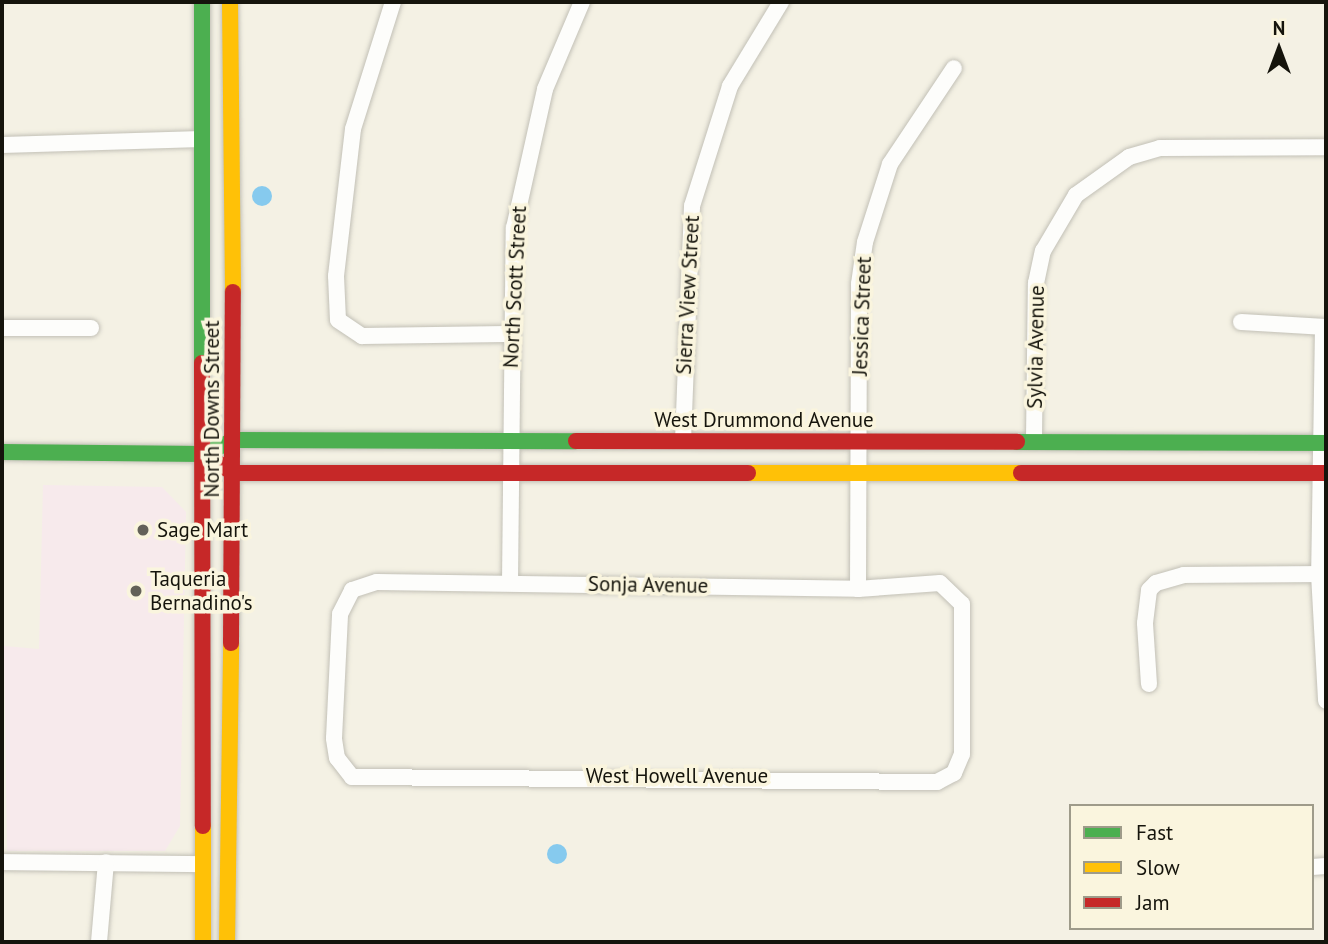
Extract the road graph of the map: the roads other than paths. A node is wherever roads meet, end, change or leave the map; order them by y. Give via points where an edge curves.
1 (202, 2) edge
2 (230, 2) edge
3 (393, 2) edge
4 (582, 2) edge
5 (780, 2) edge
6 (954, 68) dead end
7 (202, 139) junction
8 (2, 145) edge
9 (1326, 147) edge
10 (1241, 322) dead end
11 (1325, 327) edge
12 (2, 328) edge
13 (91, 328) dead end
14 (510, 334) junction
15 (1034, 438) junction
16 (234, 440) junction
17 (510, 440) junction
18 (683, 441) junction
19 (857, 442) junction
20 (1325, 443) edge
21 (2, 452) edge
22 (204, 454) junction
23 (510, 471) junction
24 (856, 472) junction
25 (1325, 472) edge
26 (233, 474) junction
27 (1319, 574) junction
28 (510, 583) junction
29 (858, 589) junction
30 (352, 590) joint
31 (1149, 684) dead end
32 (1326, 701) edge
33 (957, 766) joint
34 (2, 862) edge
35 (106, 862) junction
36 (204, 864) junction
37 (99, 942) edge
38 (203, 942) edge
39 (227, 942) edge

1 - 7 main road, North Downs Street
2 - 16 main road, North Downs Street
3 - 14 street via 360,99 342,199 338,320 354,334
4 - 14 street, North Scott Street via 545,89 526,158 514,228
5 - 18 street, Sierra View Street via 730,86 692,206
6 - 19 street, Jessica Street via 901,144 874,205 859,284
7 - 8 street
7 - 22 main road, North Downs Street
9 - 15 street, Sylvia Avenue via 1160,148 1119,163 1076,195 1048,241 1036,283
10 - 11 street
11 - 20 street
12 - 13 street
14 - 17 street, North Scott Street
15 - 19 main road, West Drummond Avenue
15 - 20 main road, West Drummond Avenue
16 - 17 main road, West Drummond Avenue
16 - 22 main road, West Drummond Avenue
16 - 26 main road, North Downs Street
17 - 18 main road, West Drummond Avenue
17 - 23 street, North Scott Street
18 - 19 main road, West Drummond Avenue
19 - 24 street, Jessica Street
20 - 25 street
21 - 22 main road, West Drummond Avenue
22 - 26 main road
22 - 36 main road, North Downs Street
23 - 24 main road
23 - 26 main road
23 - 28 street, North Scott Street
24 - 25 main road
24 - 29 street, Jessica Street
25 - 27 street
26 - 39 main road, North Downs Street
27 - 31 street via 1184,575 1156,583 1149,590 1145,622
27 - 32 street
28 - 29 street, Sonja Avenue
28 - 30 street, Sonja Avenue via 377,582
29 - 33 street, Sonja Avenue via 946,586 958,595 964,618 959,683 965,738
30 - 33 street, West Howell Avenue via 340,614 337,758 352,777 937,782
34 - 35 street
35 - 36 street
35 - 37 street
36 - 38 main road, North Downs Street

